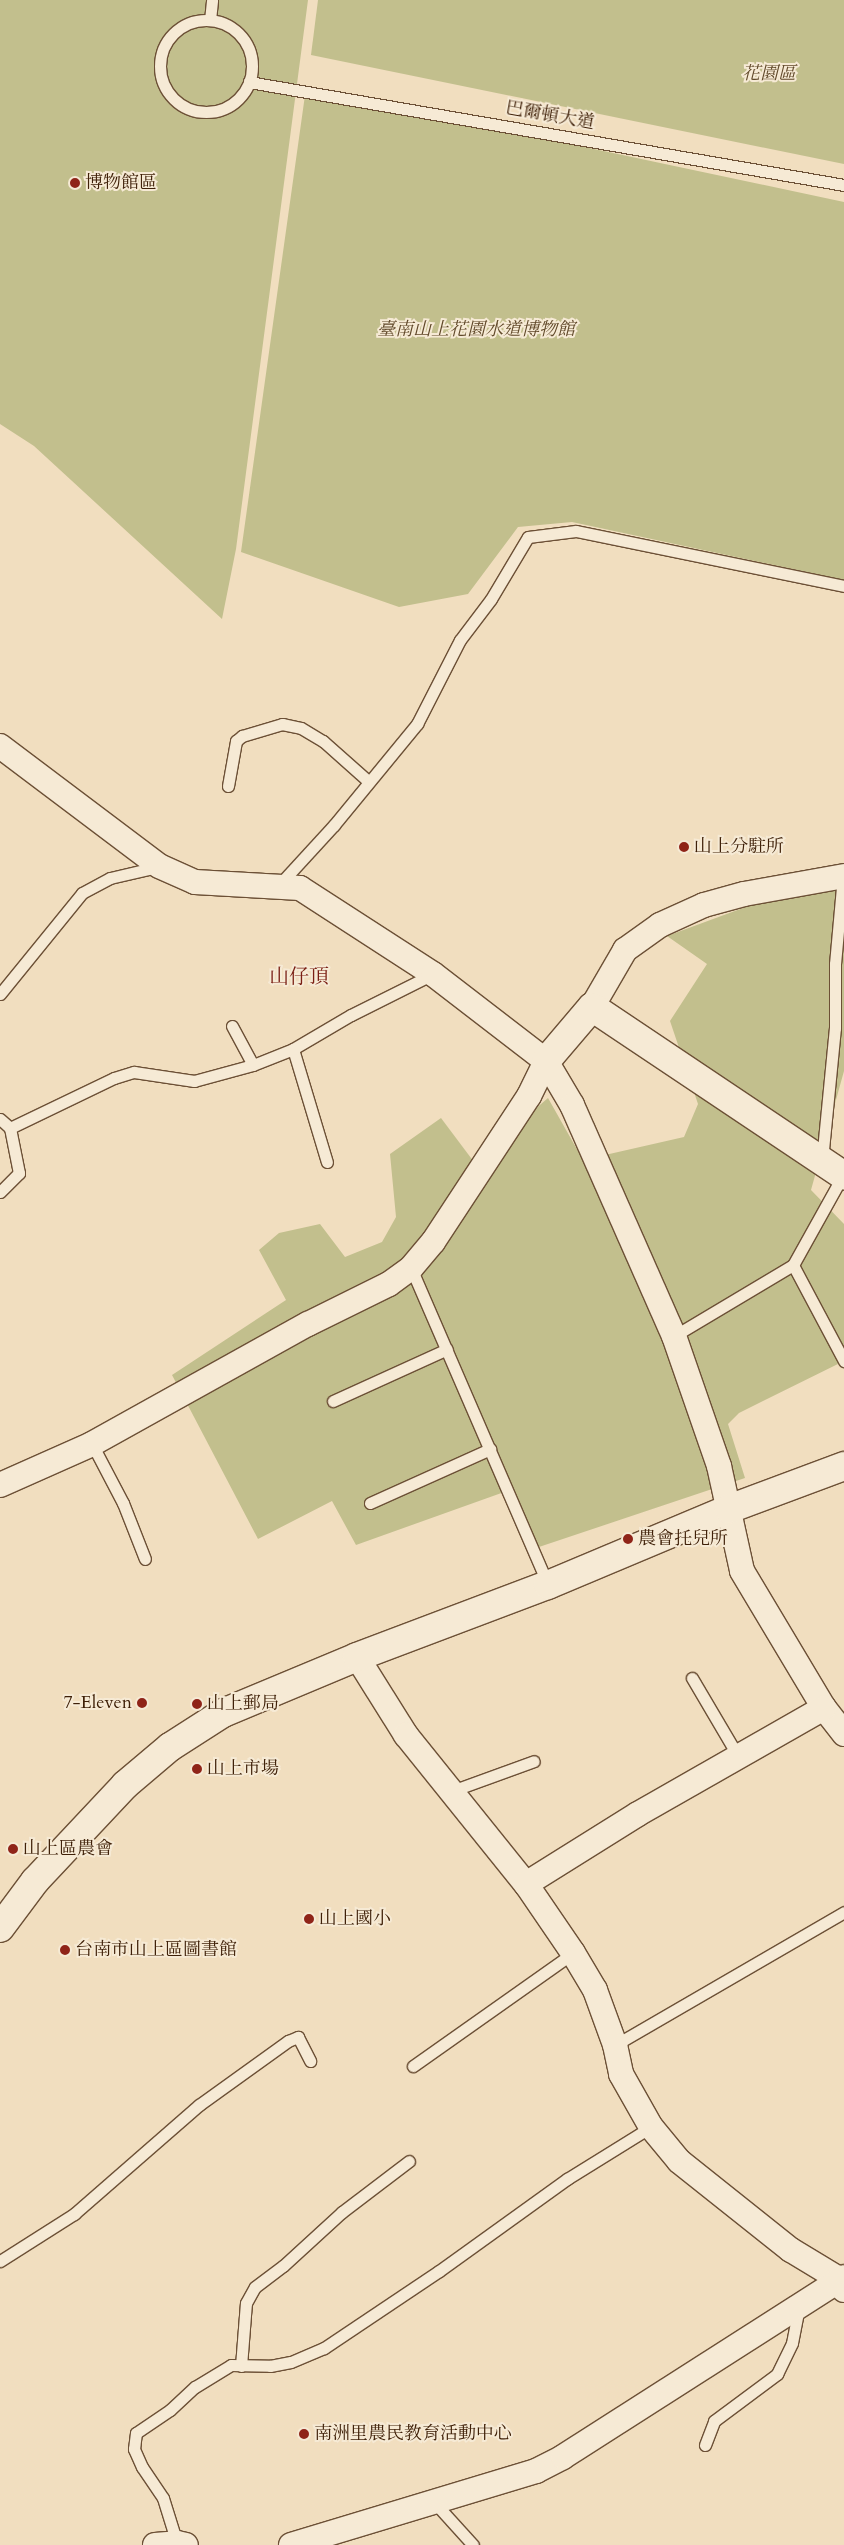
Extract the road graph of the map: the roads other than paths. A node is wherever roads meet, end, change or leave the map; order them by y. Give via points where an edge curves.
1 (212, 0) edge
2 (210, 20) junction
3 (249, 82) junction
4 (844, 185) edge
5 (844, 586) edge
6 (0, 746) edge
7 (368, 781) junction
8 (228, 786) dead end
9 (159, 866) junction
10 (844, 876) edge
11 (280, 885) junction
12 (433, 974) junction
13 (0, 994) edge
14 (592, 1007) junction
15 (232, 1026) dead end
16 (839, 1029) edge
17 (293, 1049) junction
18 (546, 1061) junction
19 (253, 1066) junction
20 (0, 1119) edge
21 (10, 1128) junction
22 (327, 1162) dead end
23 (836, 1170) edge
24 (0, 1192) edge
25 (793, 1265) junction
26 (411, 1268) junction
27 (674, 1336) junction
28 (447, 1349) junction
29 (844, 1361) edge
30 (333, 1401) dead end
31 (92, 1444) junction
32 (490, 1449) junction
33 (844, 1466) edge
34 (0, 1485) edge
35 (370, 1503) dead end
36 (729, 1510) junction
37 (145, 1559) dead end
38 (548, 1585) junction
39 (358, 1657) junction
40 (692, 1678) dead end
41 (824, 1708) junction
42 (844, 1734) edge
43 (738, 1756) junction
44 (534, 1761) dead end
45 (449, 1792) junction
46 (526, 1884) junction
47 (844, 1912) edge
48 (0, 1928) edge
49 (573, 1953) junction
50 (616, 2045) junction
51 (310, 2061) dead end
52 (413, 2066) dead end
53 (651, 2127) junction
54 (409, 2161) dead end
55 (0, 2261) edge
56 (842, 2282) edge
57 (799, 2305) junction
58 (241, 2366) junction
59 (705, 2445) dead end
60 (434, 2502) junction
61 (173, 2544) edge
62 (291, 2545) edge
63 (473, 2545) edge

1 - 2 lane
2 - 3 lane via 233,28 248,47 252,58
2 - 3 lane via 187,24 168,39 160,61 164,85 179,104 202,112 214,112 236,102
3 - 4 lane, 巴爾頓大道
5 - 7 lane via 576,531 528,537 491,599 460,640 417,724
6 - 9 street
7 - 8 lane via 323,741 301,728 282,724 242,736 236,741
7 - 11 lane via 334,826
9 - 11 street via 195,882
9 - 13 lane via 110,878 82,893
10 - 14 street via 744,894 704,905 660,925 625,950
10 - 16 lane via 835,964
11 - 12 street via 300,888
12 - 17 lane via 351,1015
12 - 18 street
14 - 18 main road
14 - 23 main road
15 - 19 lane
16 - 23 lane
17 - 19 lane
17 - 22 lane
18 - 26 street via 528,1096 433,1242
18 - 27 street via 572,1105
19 - 21 lane via 194,1081 134,1072 114,1078
20 - 21 lane
21 - 24 lane via 19,1173
23 - 25 lane
25 - 27 lane
25 - 29 lane
26 - 28 lane
26 - 31 street via 390,1284 308,1324
27 - 36 street via 719,1466
28 - 30 lane
28 - 32 lane
31 - 34 street
31 - 37 lane via 123,1503
32 - 35 lane
32 - 38 lane
33 - 36 main road
36 - 38 main road
36 - 41 street via 742,1571
38 - 39 main road
39 - 45 street via 406,1735
39 - 48 main road via 223,1713 152,1761 35,1881
40 - 43 lane
41 - 42 street
41 - 43 street
43 - 46 street
44 - 45 lane
45 - 46 street
46 - 49 street
47 - 50 lane
49 - 50 street via 595,1990
49 - 52 lane
50 - 53 street via 621,2074
51 - 55 lane via 298,2037 288,2041 199,2105 74,2214
53 - 56 street via 679,2161 791,2250
53 - 58 lane via 567,2179 324,2348 291,2362
54 - 58 lane via 342,2212 284,2266 255,2287 246,2302
56 - 57 street
57 - 59 lane via 792,2342 777,2374 714,2421
57 - 60 street via 563,2457 536,2471
58 - 61 lane via 231,2365 195,2386 170,2410 136,2433 134,2449 163,2498
60 - 62 street
60 - 63 lane

